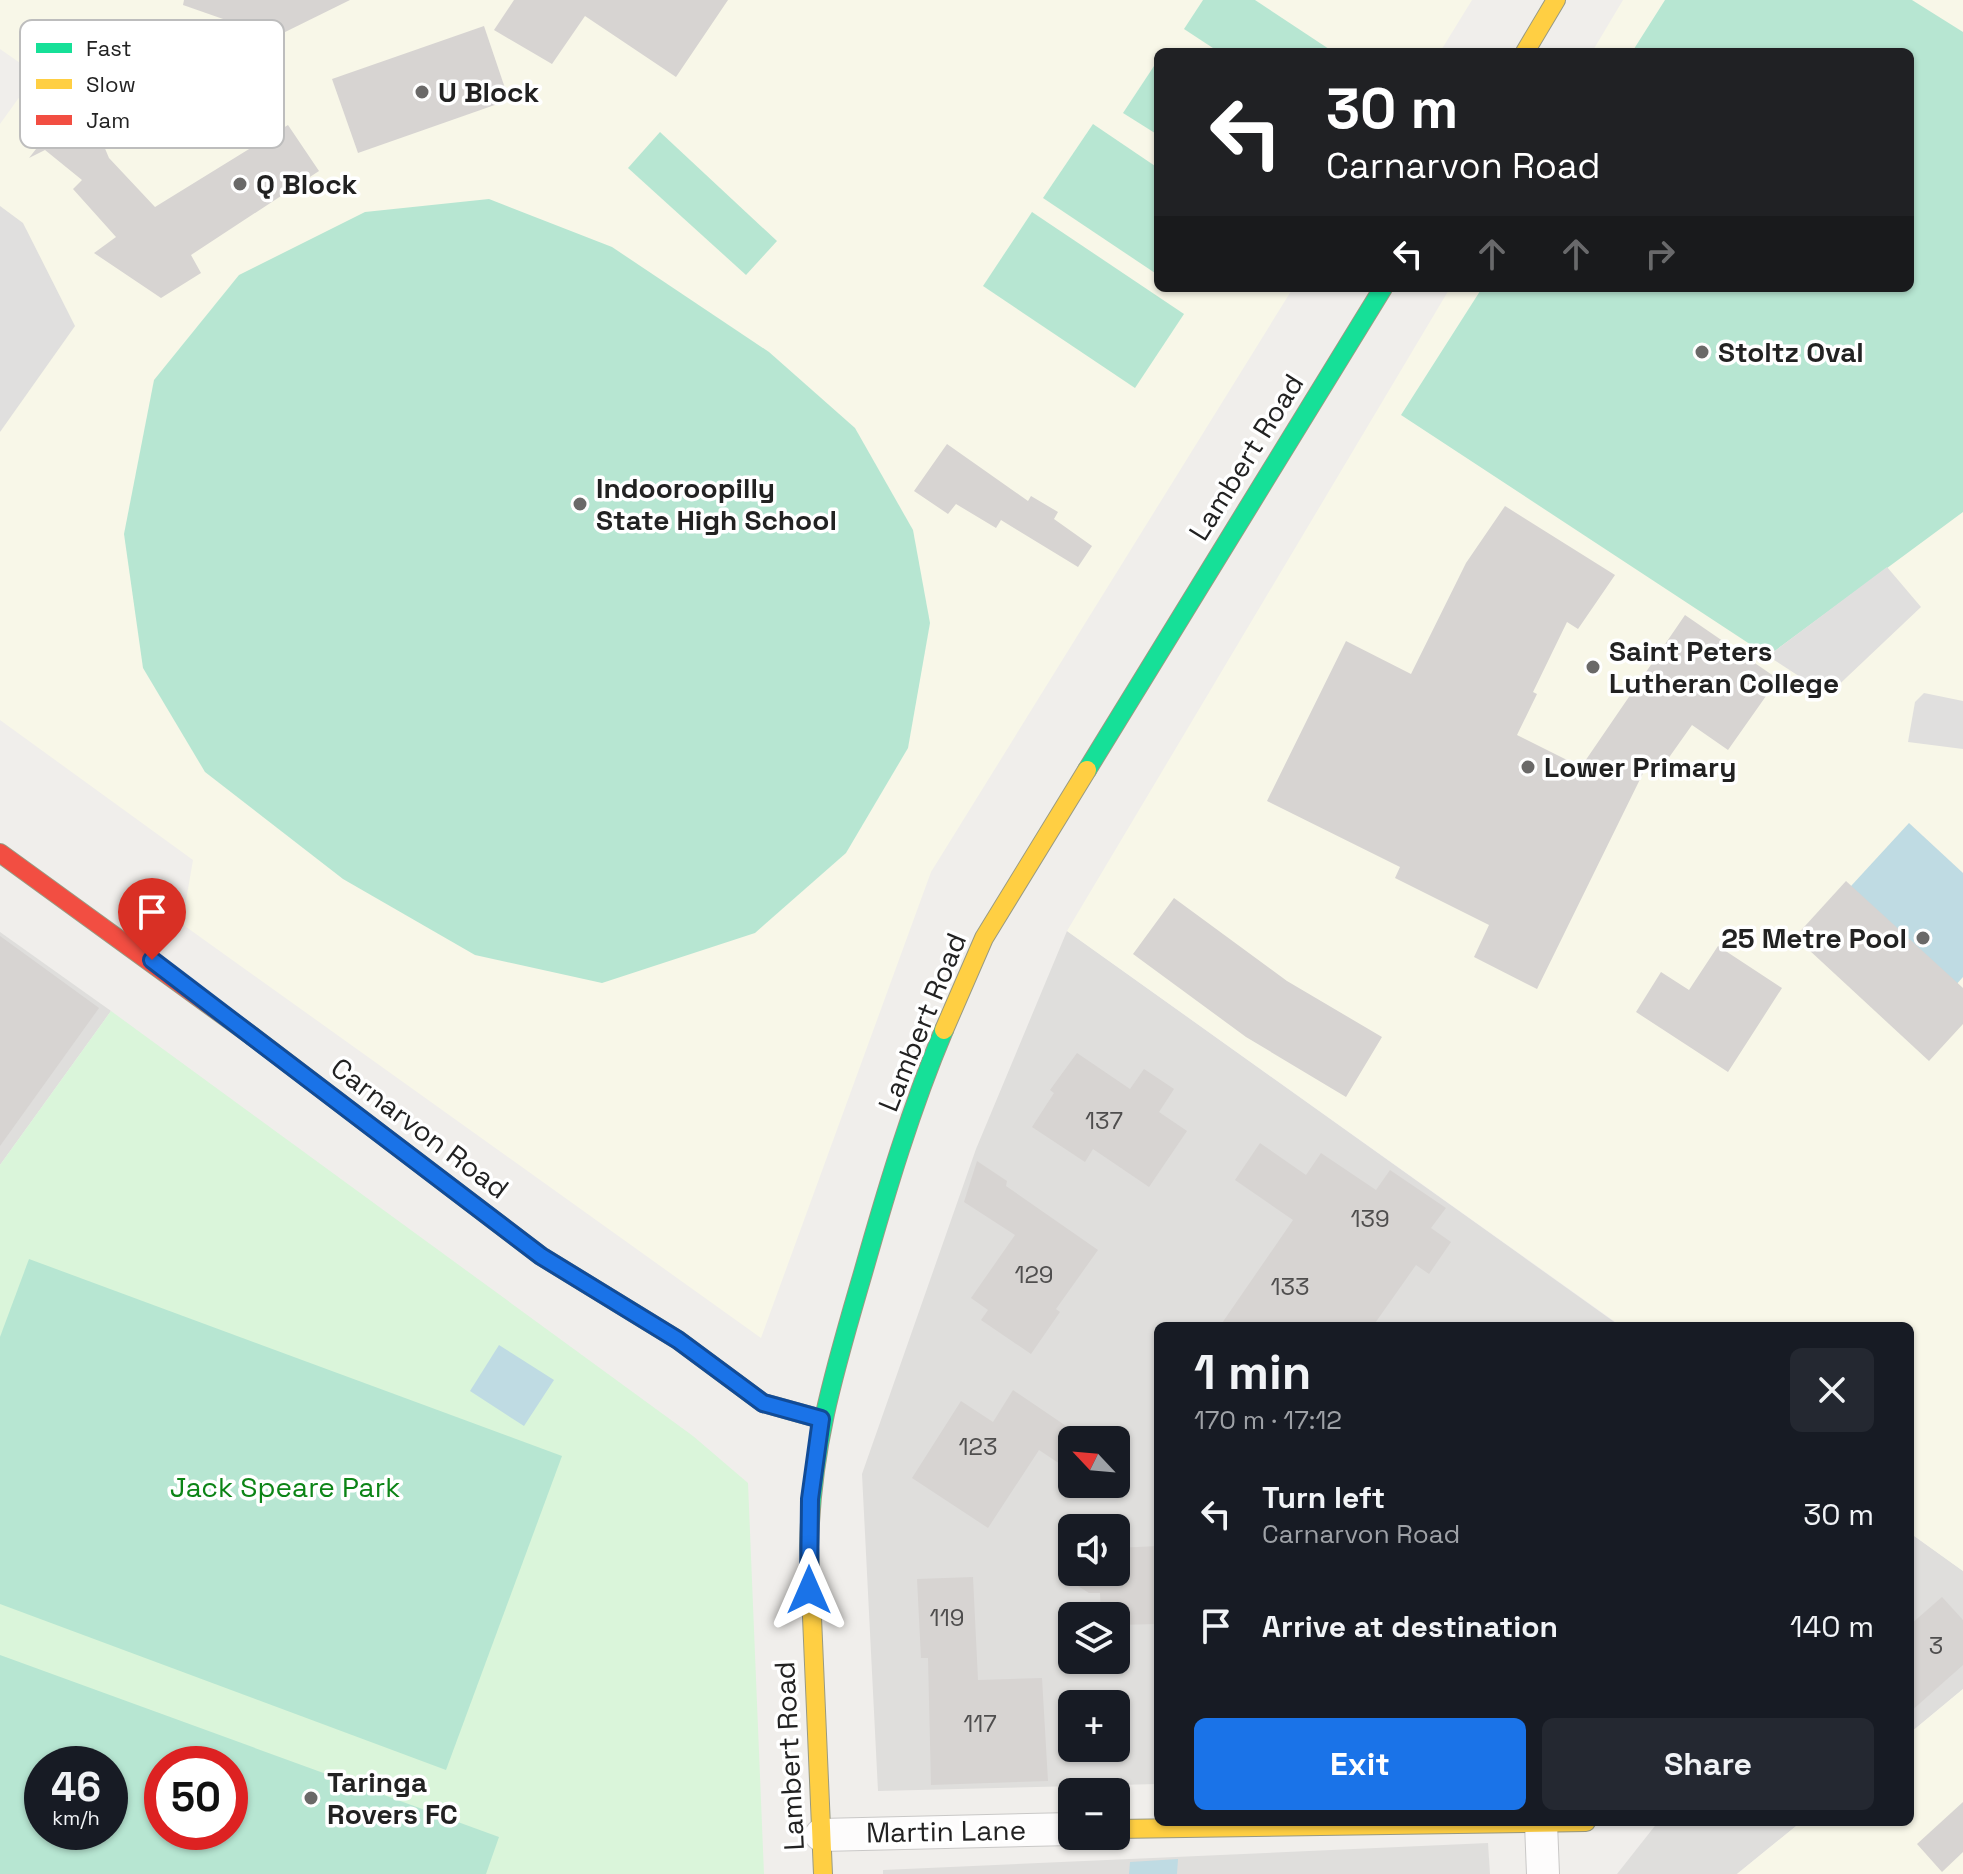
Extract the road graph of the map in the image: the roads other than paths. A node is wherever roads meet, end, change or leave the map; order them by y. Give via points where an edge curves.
1 (1556, 0) edge
2 (1527, 48) edge
3 (1381, 292) edge
4 (0, 853) edge
5 (821, 1419) junction
6 (1328, 1826) edge
7 (1541, 1826) edge
8 (1058, 1829) edge
9 (1130, 1829) edge
10 (821, 1835) junction
11 (823, 1874) edge
12 (1543, 1874) edge

1 - 2 main road
3 - 5 main road, Lambert Road via 984,938 942,1036 886,1195
4 - 5 main road, Carnarvon Road via 152,960 541,1256 678,1340 763,1403
5 - 10 main road, Lambert Road via 810,1499 809,1575
6 - 9 main road
7 - 12 street
8 - 10 street, Martin Lane
10 - 11 main road, Lambert Road

